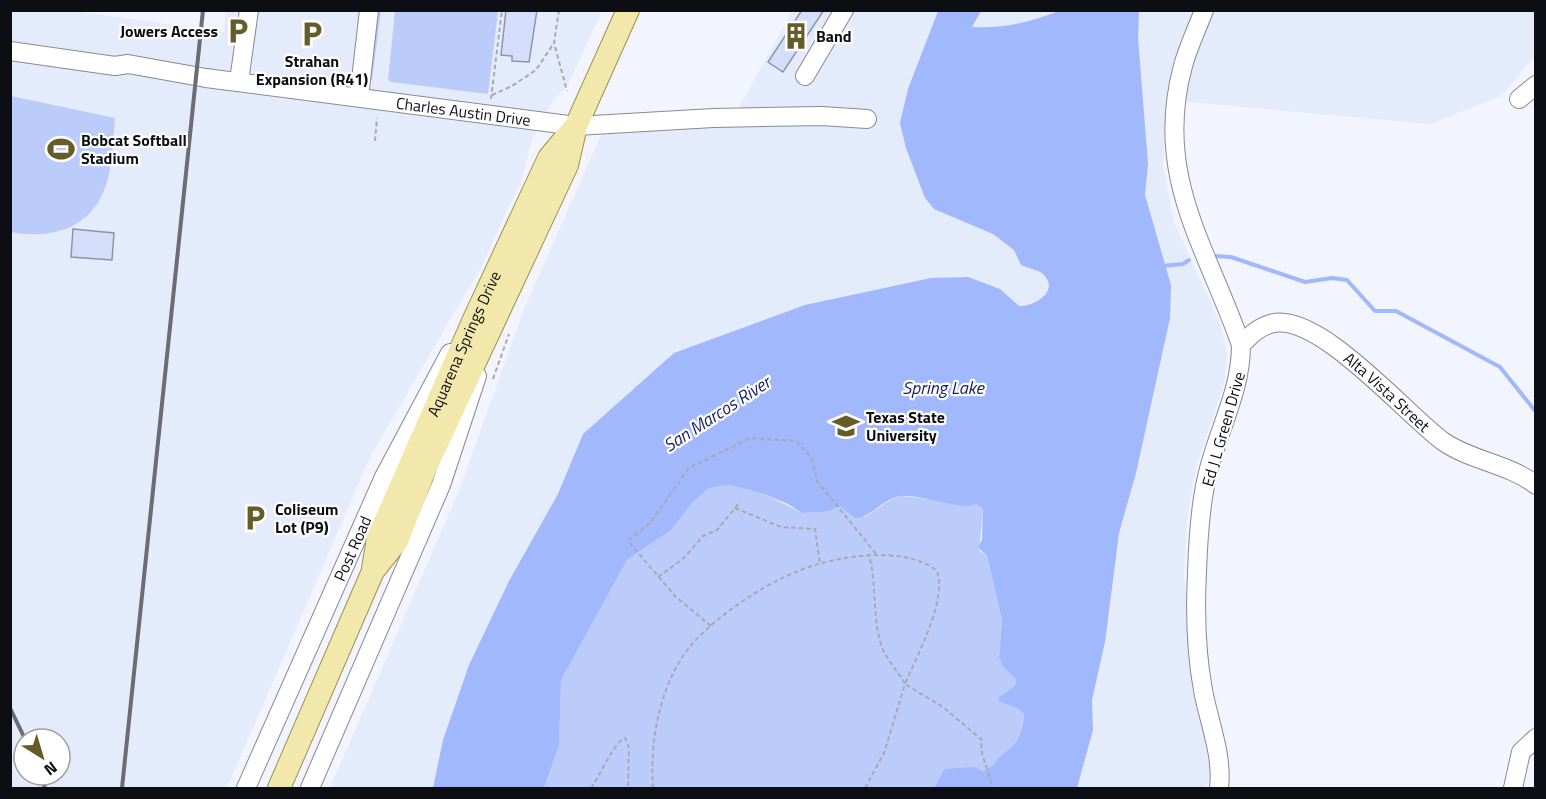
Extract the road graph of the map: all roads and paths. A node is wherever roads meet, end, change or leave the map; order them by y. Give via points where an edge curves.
1 (249, 10) edge
2 (369, 10) edge
3 (502, 10) edge
4 (559, 10) edge
5 (628, 10) edge
6 (844, 10) edge
7 (1204, 10) edge
8 (554, 43) junction
9 (10, 51) edge
10 (805, 76) dead end
11 (239, 81) junction
12 (1536, 85) edge
13 (567, 91) dead end
14 (492, 95) junction
15 (359, 97) junction
16 (491, 99) dead end
17 (1519, 99) dead end
18 (377, 118) dead end
19 (867, 119) dead end
20 (576, 126) junction
21 (375, 141) dead end
22 (484, 323) junction
23 (1241, 345) junction
24 (1536, 485) edge
25 (740, 502) dead end
26 (735, 508) junction
27 (869, 555) junction
28 (878, 556) junction
29 (820, 564) junction
30 (658, 577) junction
31 (711, 626) junction
32 (906, 684) junction
33 (1536, 738) edge
34 (246, 789) edge
35 (279, 789) edge
36 (310, 789) edge
37 (591, 789) edge
38 (628, 789) edge
39 (653, 789) edge
40 (865, 789) edge
41 (993, 789) edge
42 (1219, 789) edge
43 (1513, 789) edge

1 - 11 street
2 - 15 street
3 - 14 path
4 - 8 path
5 - 20 main road, Aquarena Springs Drive
6 - 10 street
7 - 23 street, Ed J L Green Drive via 1183,66 1175,119 1175,165 1183,201
8 - 13 path
8 - 14 path via 536,70
9 - 11 street, Charles Austin Drive via 115,66 127,73 196,82 206,78
11 - 15 street, Charles Austin Drive
12 - 17 street
14 - 16 path
15 - 20 street, Charles Austin Drive
18 - 21 path
19 - 20 street, Charles Austin Drive via 723,118
20 - 22 main road, Aquarena Springs Drive via 567,165
22 - 34 street, Post Road via 445,361 384,477
22 - 35 main road, Aquarena Springs Drive via 396,541 373,571
22 - 36 street via 441,485
23 - 24 street, Alta Vista Street via 1254,331 1272,323 1299,324 1324,338 1446,443
23 - 42 street, Ed J L Green Drive via 1237,389 1207,477 1197,571 1196,624 1203,688 1221,769
25 - 26 path
26 - 29 path via 781,527 815,529
26 - 30 path via 717,530 703,536 684,558
27 - 28 path
27 - 29 path
27 - 32 path via 876,586 880,641 886,657
28 - 30 path via 817,481 812,458 796,441 750,438 689,468 651,522 628,541
28 - 32 path via 917,559 932,567 939,578 940,589 927,634
29 - 31 path via 776,582
30 - 31 path
31 - 39 path via 690,646 673,673 654,739
32 - 40 path via 884,753
32 - 41 path via 943,707 982,740 985,768
33 - 43 street via 1521,752
37 - 38 path via 618,740 625,738 629,748

